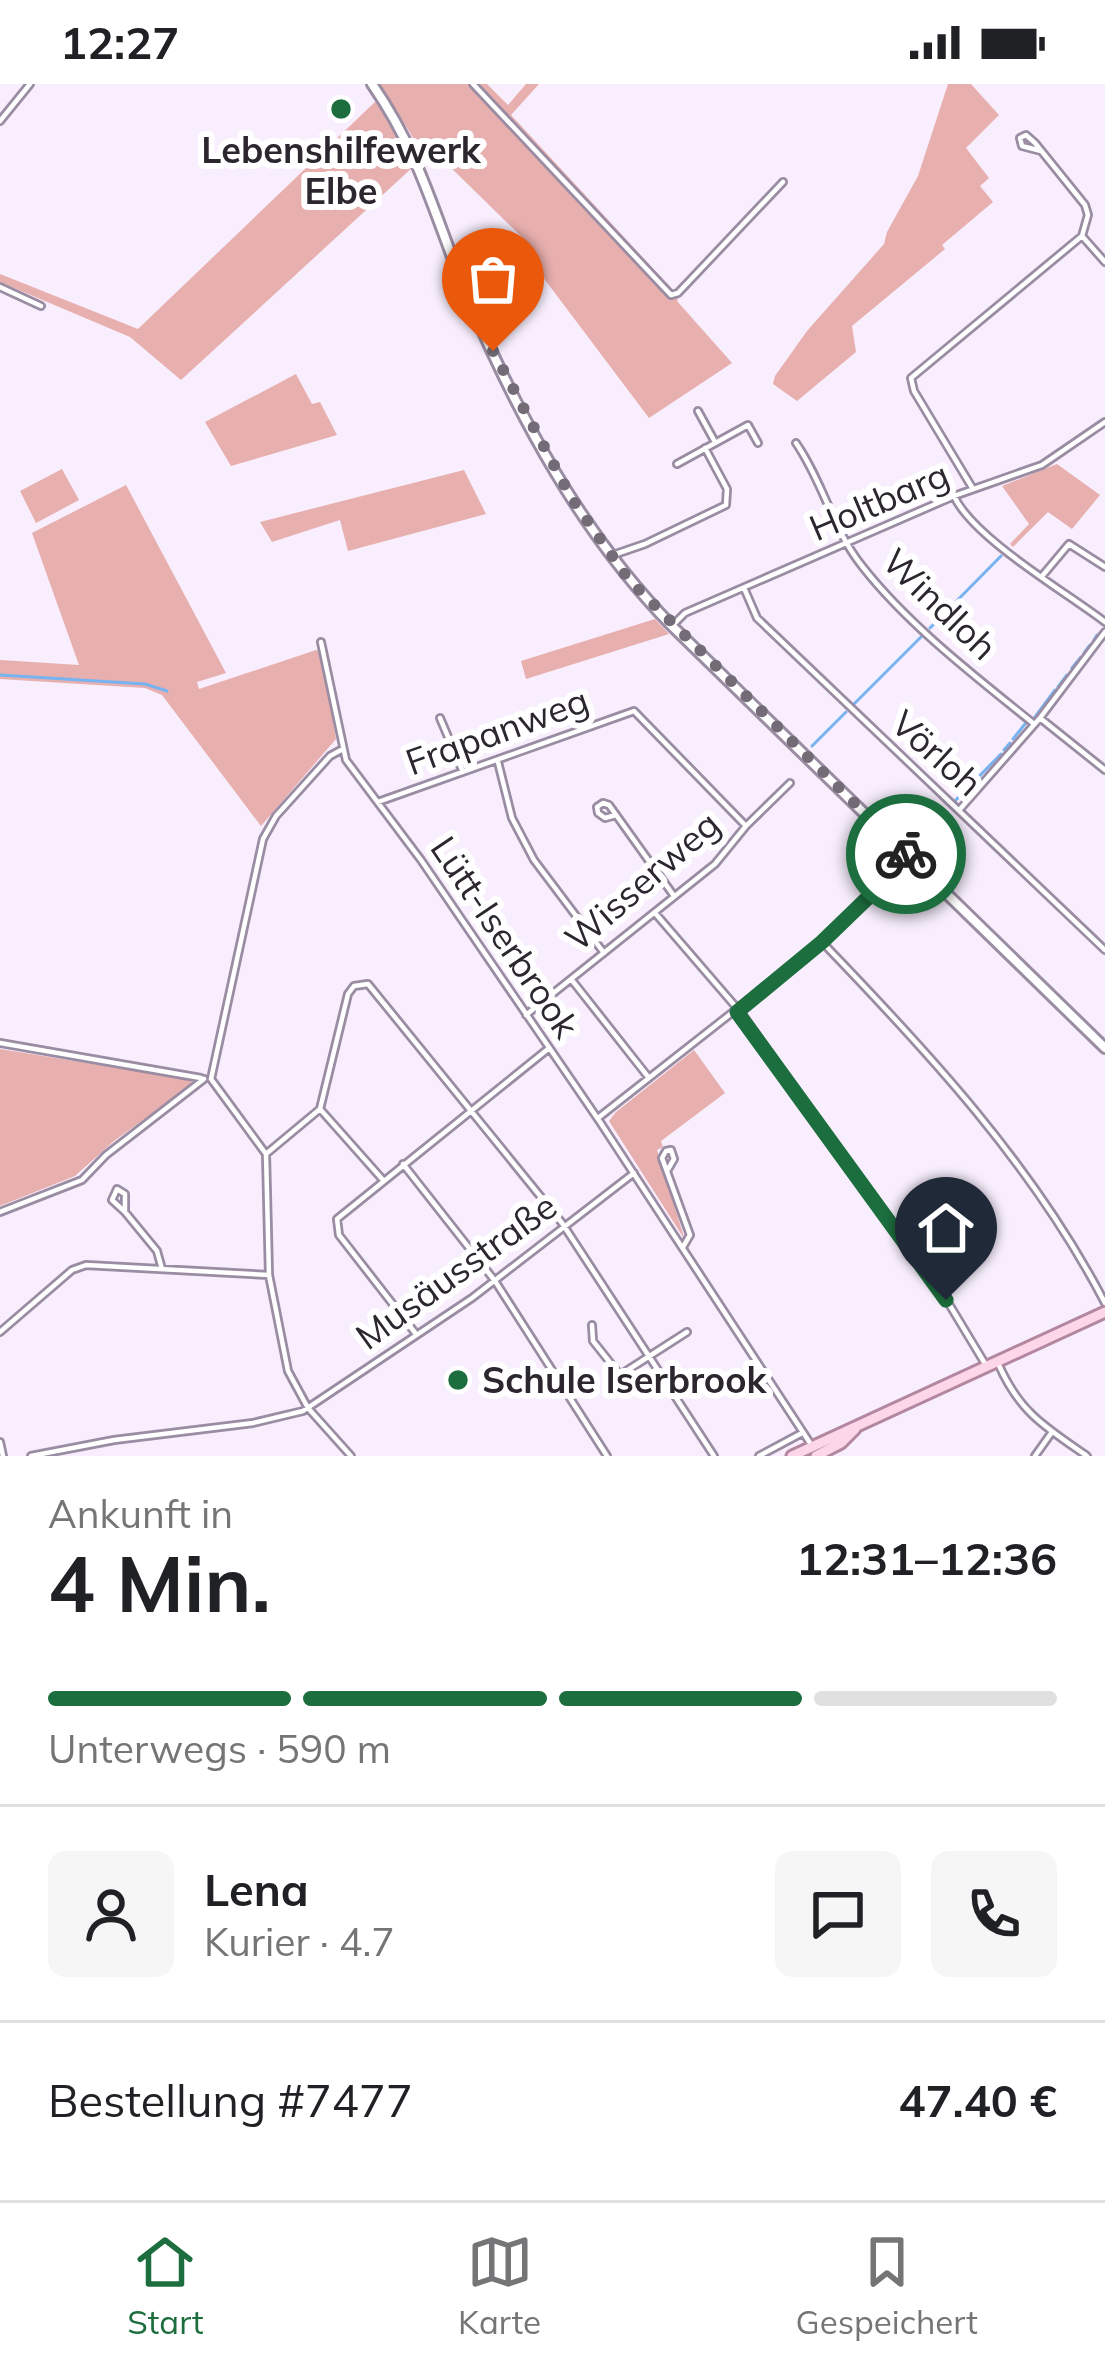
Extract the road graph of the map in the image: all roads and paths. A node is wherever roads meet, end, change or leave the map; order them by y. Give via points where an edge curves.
1 (30, 84) edge
2 (372, 84) edge
3 (473, 84) edge
4 (0, 122) edge
5 (1041, 151) dead end
6 (784, 182) dead end
7 (1082, 236) junction
8 (1105, 262) edge
9 (0, 287) edge
10 (41, 306) dead end
11 (698, 411) dead end
12 (1105, 422) edge
13 (716, 442) junction
14 (758, 443) dead end
15 (796, 443) dead end
16 (705, 448) junction
17 (677, 464) dead end
18 (973, 489) junction
19 (954, 496) junction
20 (848, 543) junction
21 (610, 556) junction
22 (1105, 567) edge
23 (1042, 575) junction
24 (744, 588) junction
25 (1105, 606) edge
26 (1098, 617) junction
27 (1105, 622) edge
28 (672, 626) junction
29 (1105, 632) edge
30 (321, 642) dead end
31 (440, 718) dead end
32 (1037, 721) junction
33 (341, 749) junction
34 (498, 762) junction
35 (1105, 770) edge
36 (464, 772) junction
37 (790, 783) dead end
38 (378, 802) junction
39 (960, 810) junction
40 (616, 815) dead end
41 (746, 826) junction
42 (910, 857) junction
43 (674, 896) junction
44 (655, 913) junction
45 (822, 942) junction
46 (1105, 950) edge
47 (604, 952) junction
48 (571, 979) junction
49 (737, 1012) junction
50 (526, 1015) junction
51 (0, 1043) edge
52 (548, 1048) junction
53 (1105, 1048) edge
54 (649, 1078) junction
55 (207, 1079) junction
56 (320, 1109) junction
57 (472, 1109) junction
58 (598, 1118) junction
59 (266, 1154) junction
60 (403, 1164) junction
61 (667, 1171) dead end
62 (634, 1173) junction
63 (383, 1180) junction
64 (0, 1212) edge
65 (124, 1213) dead end
66 (566, 1227) junction
67 (683, 1247) junction
68 (162, 1269) junction
69 (269, 1275) junction
70 (495, 1281) junction
71 (1105, 1308) edge
72 (592, 1325) dead end
73 (0, 1331) edge
74 (687, 1332) dead end
75 (416, 1334) junction
76 (650, 1356) junction
77 (993, 1365) junction
78 (308, 1408) junction
79 (1052, 1432) junction
80 (802, 1433) junction
81 (0, 1442) edge
82 (80, 1447) junction
83 (818, 1453) edge
84 (2, 1456) edge
85 (31, 1456) edge
86 (82, 1456) edge
87 (351, 1456) edge
88 (607, 1456) edge
89 (714, 1456) edge
90 (759, 1456) edge
91 (792, 1456) edge
92 (1035, 1456) edge
93 (1088, 1456) edge

1 - 4 street
2 - 21 main road via 424,173 493,351
3 - 6 street via 671,295
5 - 7 street via 1085,205
7 - 8 street
7 - 18 street via 911,378
9 - 10 street
11 - 13 street
12 - 18 street, Holtbarg via 1042,465
13 - 14 street via 748,425
13 - 16 street
15 - 20 street, Windloh
16 - 17 street
16 - 21 street via 727,489 726,505
18 - 19 street, Holtbarg
19 - 20 street, Holtbarg
19 - 23 street via 1002,549
20 - 24 street, Holtbarg
20 - 32 street, Windloh via 956,660
21 - 28 main road
22 - 23 street via 1069,544
23 - 26 street
24 - 28 street, Holtbarg
24 - 39 street, Vörloh via 757,618
25 - 26 street
26 - 27 street
28 - 42 main road
29 - 32 street
30 - 33 street, Lütt-Iserbrook
31 - 36 street
32 - 35 street, Windloh
32 - 39 street
33 - 38 street, Lütt-Iserbrook
33 - 55 street via 263,839
34 - 36 street, Frapanweg
34 - 41 street, Frapanweg via 634,711
34 - 47 street via 512,818 534,860
36 - 38 street, Frapanweg
37 - 41 street, Wisserweg
38 - 50 street, Lütt-Iserbrook
39 - 46 street, Vörloh
40 - 43 street
41 - 43 street, Wisserweg
42 - 45 street
42 - 53 main road
43 - 44 street, Wisserweg
44 - 47 street, Wisserweg
44 - 49 street
45 - 49 street
45 - 71 street via 967,1098 1078,1254
47 - 48 street, Wisserweg
48 - 50 street, Wisserweg
48 - 54 street
49 - 54 street
49 - 77 street
50 - 52 street, Lütt-Iserbrook
51 - 55 street
52 - 57 street
52 - 58 street, Lütt-Iserbrook
54 - 58 street
55 - 59 street
55 - 64 street via 82,1180
56 - 57 street via 348,994 358,984 373,988
56 - 59 street
56 - 63 street
57 - 60 street
57 - 66 street
58 - 62 street, Lütt-Iserbrook
59 - 69 street
60 - 63 street
60 - 70 street
61 - 67 street, Lütt-Iserbrook via 690,1235
62 - 66 street, Musäusstraße
62 - 67 street, Lütt-Iserbrook
63 - 75 street via 340,1215 336,1229
65 - 68 street
66 - 70 street, Musäusstraße
66 - 76 street
67 - 80 street, Lütt-Iserbrook
68 - 69 street
68 - 73 street via 80,1267
69 - 78 street via 285,1360
70 - 75 street, Musäusstraße
70 - 88 street
71 - 77 main road
72 - 76 street via 593,1341 617,1374
74 - 76 street
75 - 78 street, Musäusstraße
76 - 89 street
77 - 79 street via 1018,1403
77 - 83 main road
78 - 82 street, Musäusstraße
78 - 87 street
79 - 92 street
79 - 93 street
80 - 83 street, Lütt-Iserbrook
80 - 90 street
81 - 84 street
82 - 85 street, Musäusstraße
82 - 86 street
83 - 91 main road

